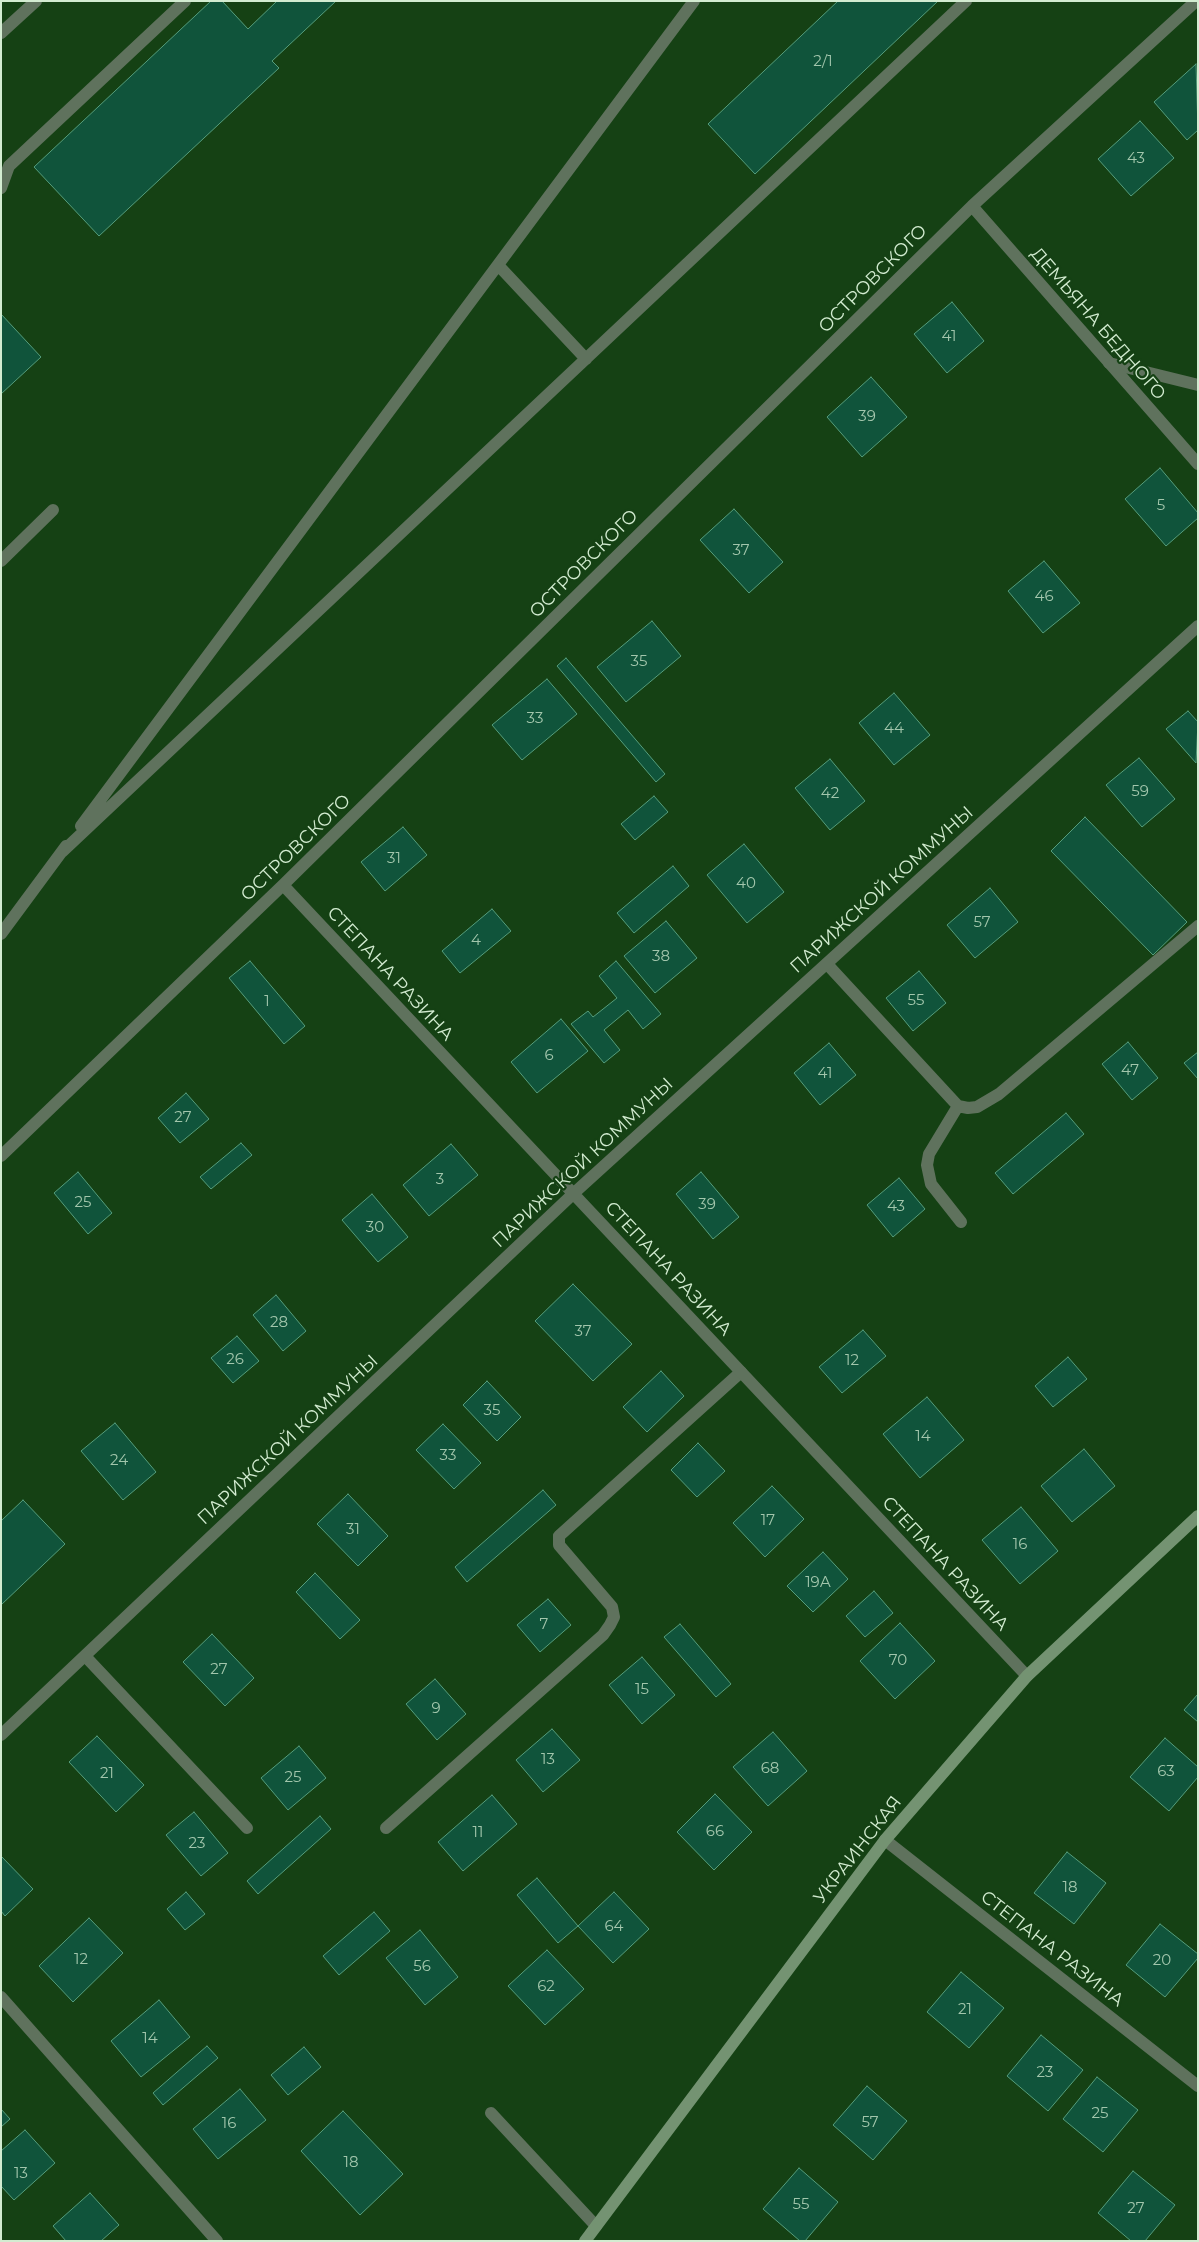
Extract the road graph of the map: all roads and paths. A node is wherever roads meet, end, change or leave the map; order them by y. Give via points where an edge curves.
1 (36, 1) edge
2 (185, 1) edge
3 (694, 1) edge
4 (966, 1) edge
5 (1196, 1) edge
6 (1, 33) edge
7 (1, 188) edge
8 (972, 206) junction
9 (498, 265) junction
10 (586, 359) junction
11 (1109, 362) junction
12 (1198, 385) edge
13 (1198, 464) edge
14 (53, 510) dead end
15 (1, 561) edge
16 (1198, 626) edge
17 (62, 852) junction
18 (283, 885) junction
19 (1198, 926) edge
20 (1, 934) edge
21 (826, 964) junction
22 (958, 1106) junction
23 (1, 1156) edge
24 (573, 1194) junction
25 (961, 1222) dead end
26 (741, 1372) junction
27 (1198, 1516) edge
28 (86, 1656) junction
29 (1027, 1676) junction
30 (1, 1736) edge
31 (248, 1828) dead end
32 (386, 1828) dead end
33 (885, 1840) junction
34 (1, 1997) edge
35 (1198, 2086) edge
36 (491, 2113) dead end
37 (596, 2226) junction
38 (217, 2241) edge
39 (585, 2241) edge

1 - 6 street
2 - 7 street via 9,166
3 - 9 street
4 - 10 street
5 - 8 street, ОСТРОВСКОГО
8 - 11 street, ДЕМЬЯНА БЕДНОГО
8 - 18 street, ОСТРОВСКОГО
9 - 10 street
9 - 17 street
10 - 17 street
11 - 12 street
11 - 13 street, ДЕМЬЯНА БЕДНОГО
14 - 15 street
16 - 21 street, ПАРИЖСКОЙ КОММУНЫ
17 - 20 street
18 - 23 street, ОСТРОВСКОГО
18 - 24 street, СТЕПАНА РАЗИНА
19 - 22 street via 999,1094 977,1107
21 - 22 street
21 - 24 street, ПАРИЖСКОЙ КОММУНЫ
22 - 25 street via 929,1154 927,1165 931,1184
24 - 26 street, СТЕПАНА РАЗИНА
24 - 28 street, ПАРИЖСКОЙ КОММУНЫ
26 - 29 street, СТЕПАНА РАЗИНА
26 - 32 street via 559,1536 559,1545 612,1607 614,1617 610,1625
27 - 29 street, УКРАИНСКАЯ
28 - 30 street, ПАРИЖСКОЙ КОММУНЫ
28 - 31 street
29 - 33 street, УКРАИНСКАЯ
33 - 35 street, СТЕПАНА РАЗИНА
33 - 37 street, УКРАИНСКАЯ
34 - 38 street
36 - 37 street
37 - 39 street, УКРАИНСКАЯ

